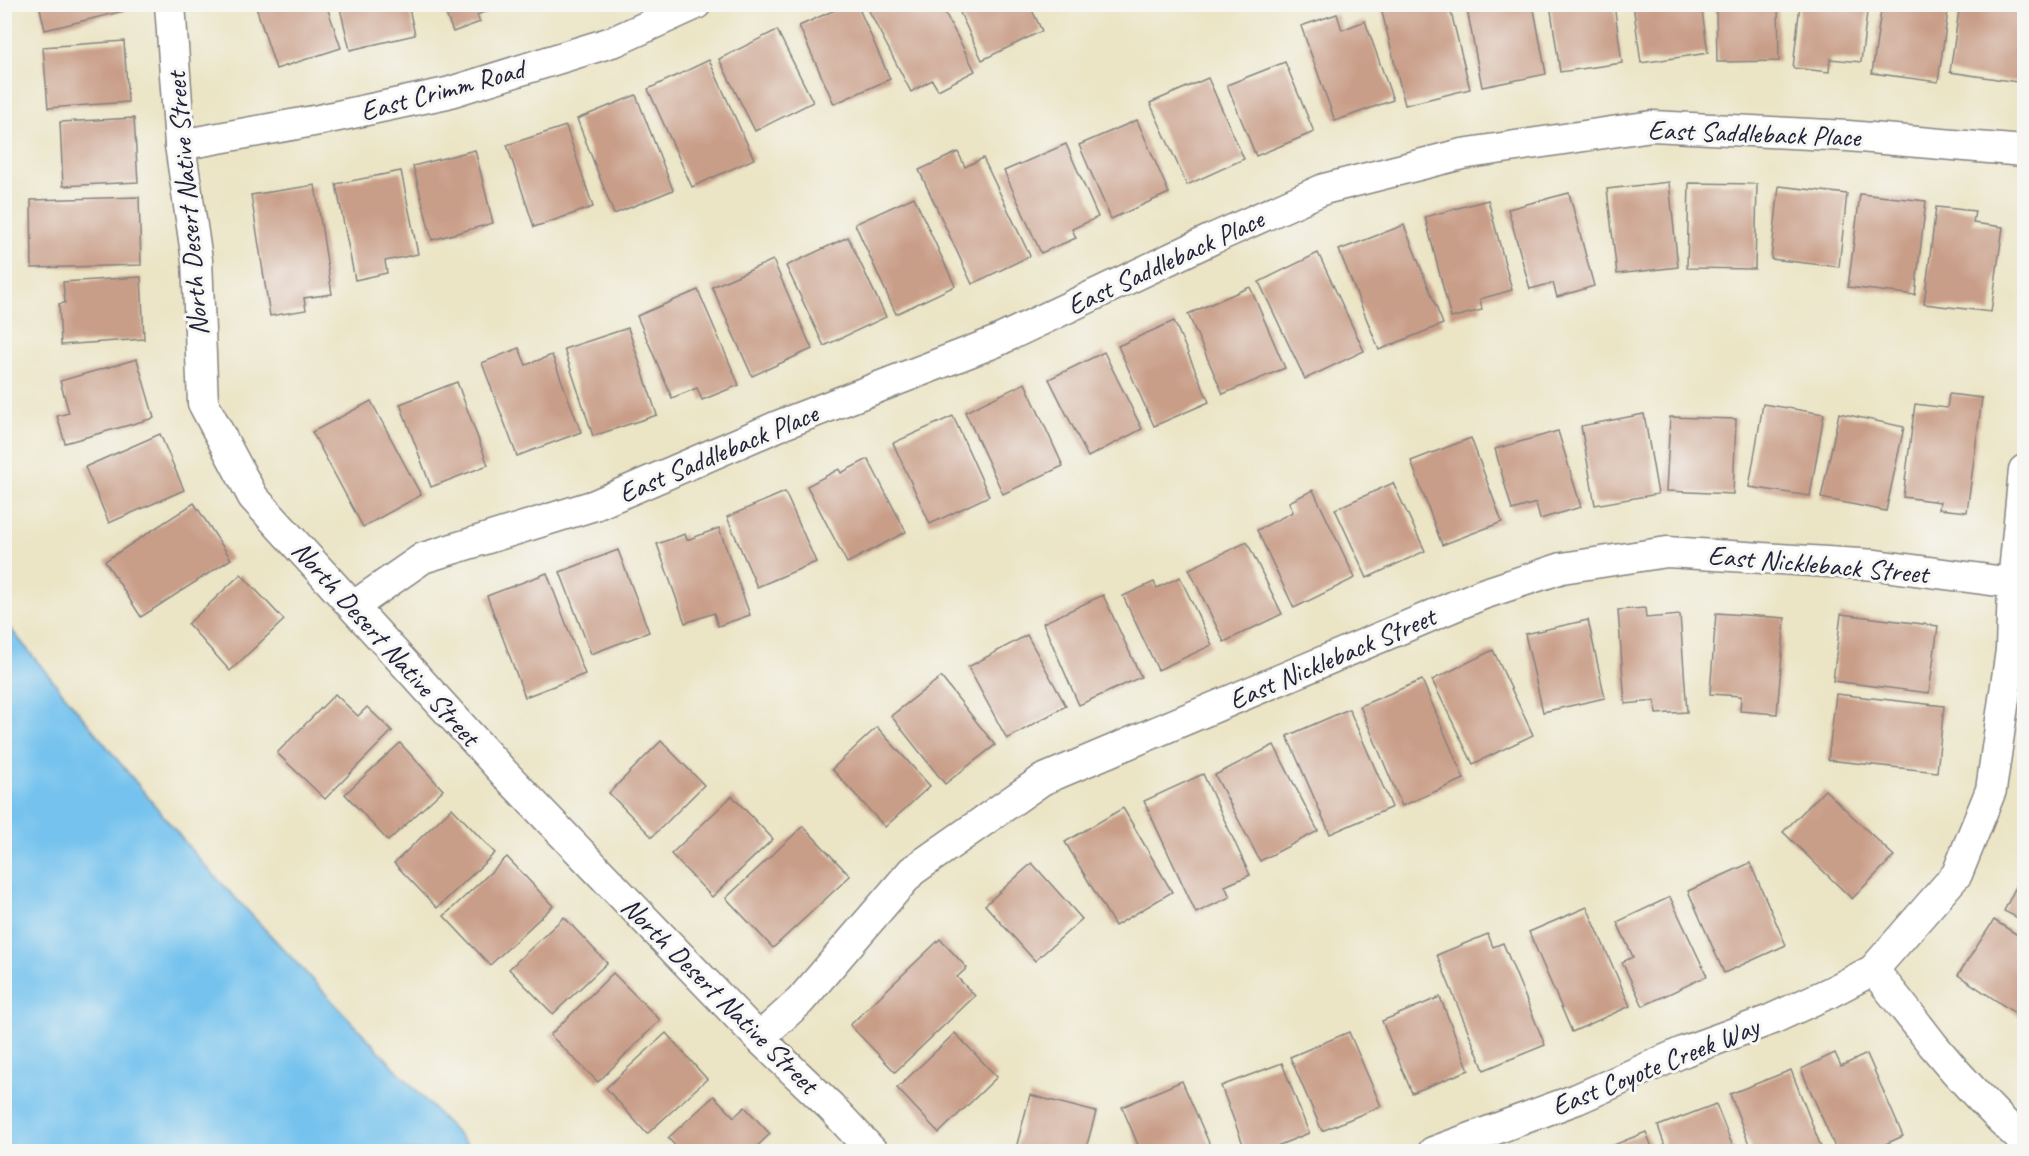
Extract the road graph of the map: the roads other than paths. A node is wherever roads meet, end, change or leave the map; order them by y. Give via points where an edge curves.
1 (170, 4) edge
2 (696, 4) edge
3 (180, 145) junction
4 (2025, 151) edge
5 (2025, 470) edge
6 (2013, 583) junction
7 (354, 606) junction
8 (1873, 970) junction
9 (759, 1038) junction
10 (2025, 1142) edge
11 (873, 1152) edge
12 (1433, 1152) edge

1 - 3 street, North Desert Native Street
2 - 3 street, East Crimm Road via 615,40 447,93
3 - 7 street, North Desert Native Street via 197,260 203,403 253,497
4 - 7 street, East Saddleback Place via 1848,136 1652,126 1462,154 1324,189 995,342 778,426 596,506 423,558
5 - 6 street
6 - 8 street via 2011,650 1991,790 1957,874
6 - 9 street, East Nickleback Street via 1876,565 1667,552 1562,568 1483,594 1042,780 912,871 800,1001
7 - 9 street, North Desert Native Street via 505,774
8 - 10 street via 1942,1055
8 - 12 street, East Coyote Creek Way via 1770,1020
9 - 11 street, North Desert Native Street

